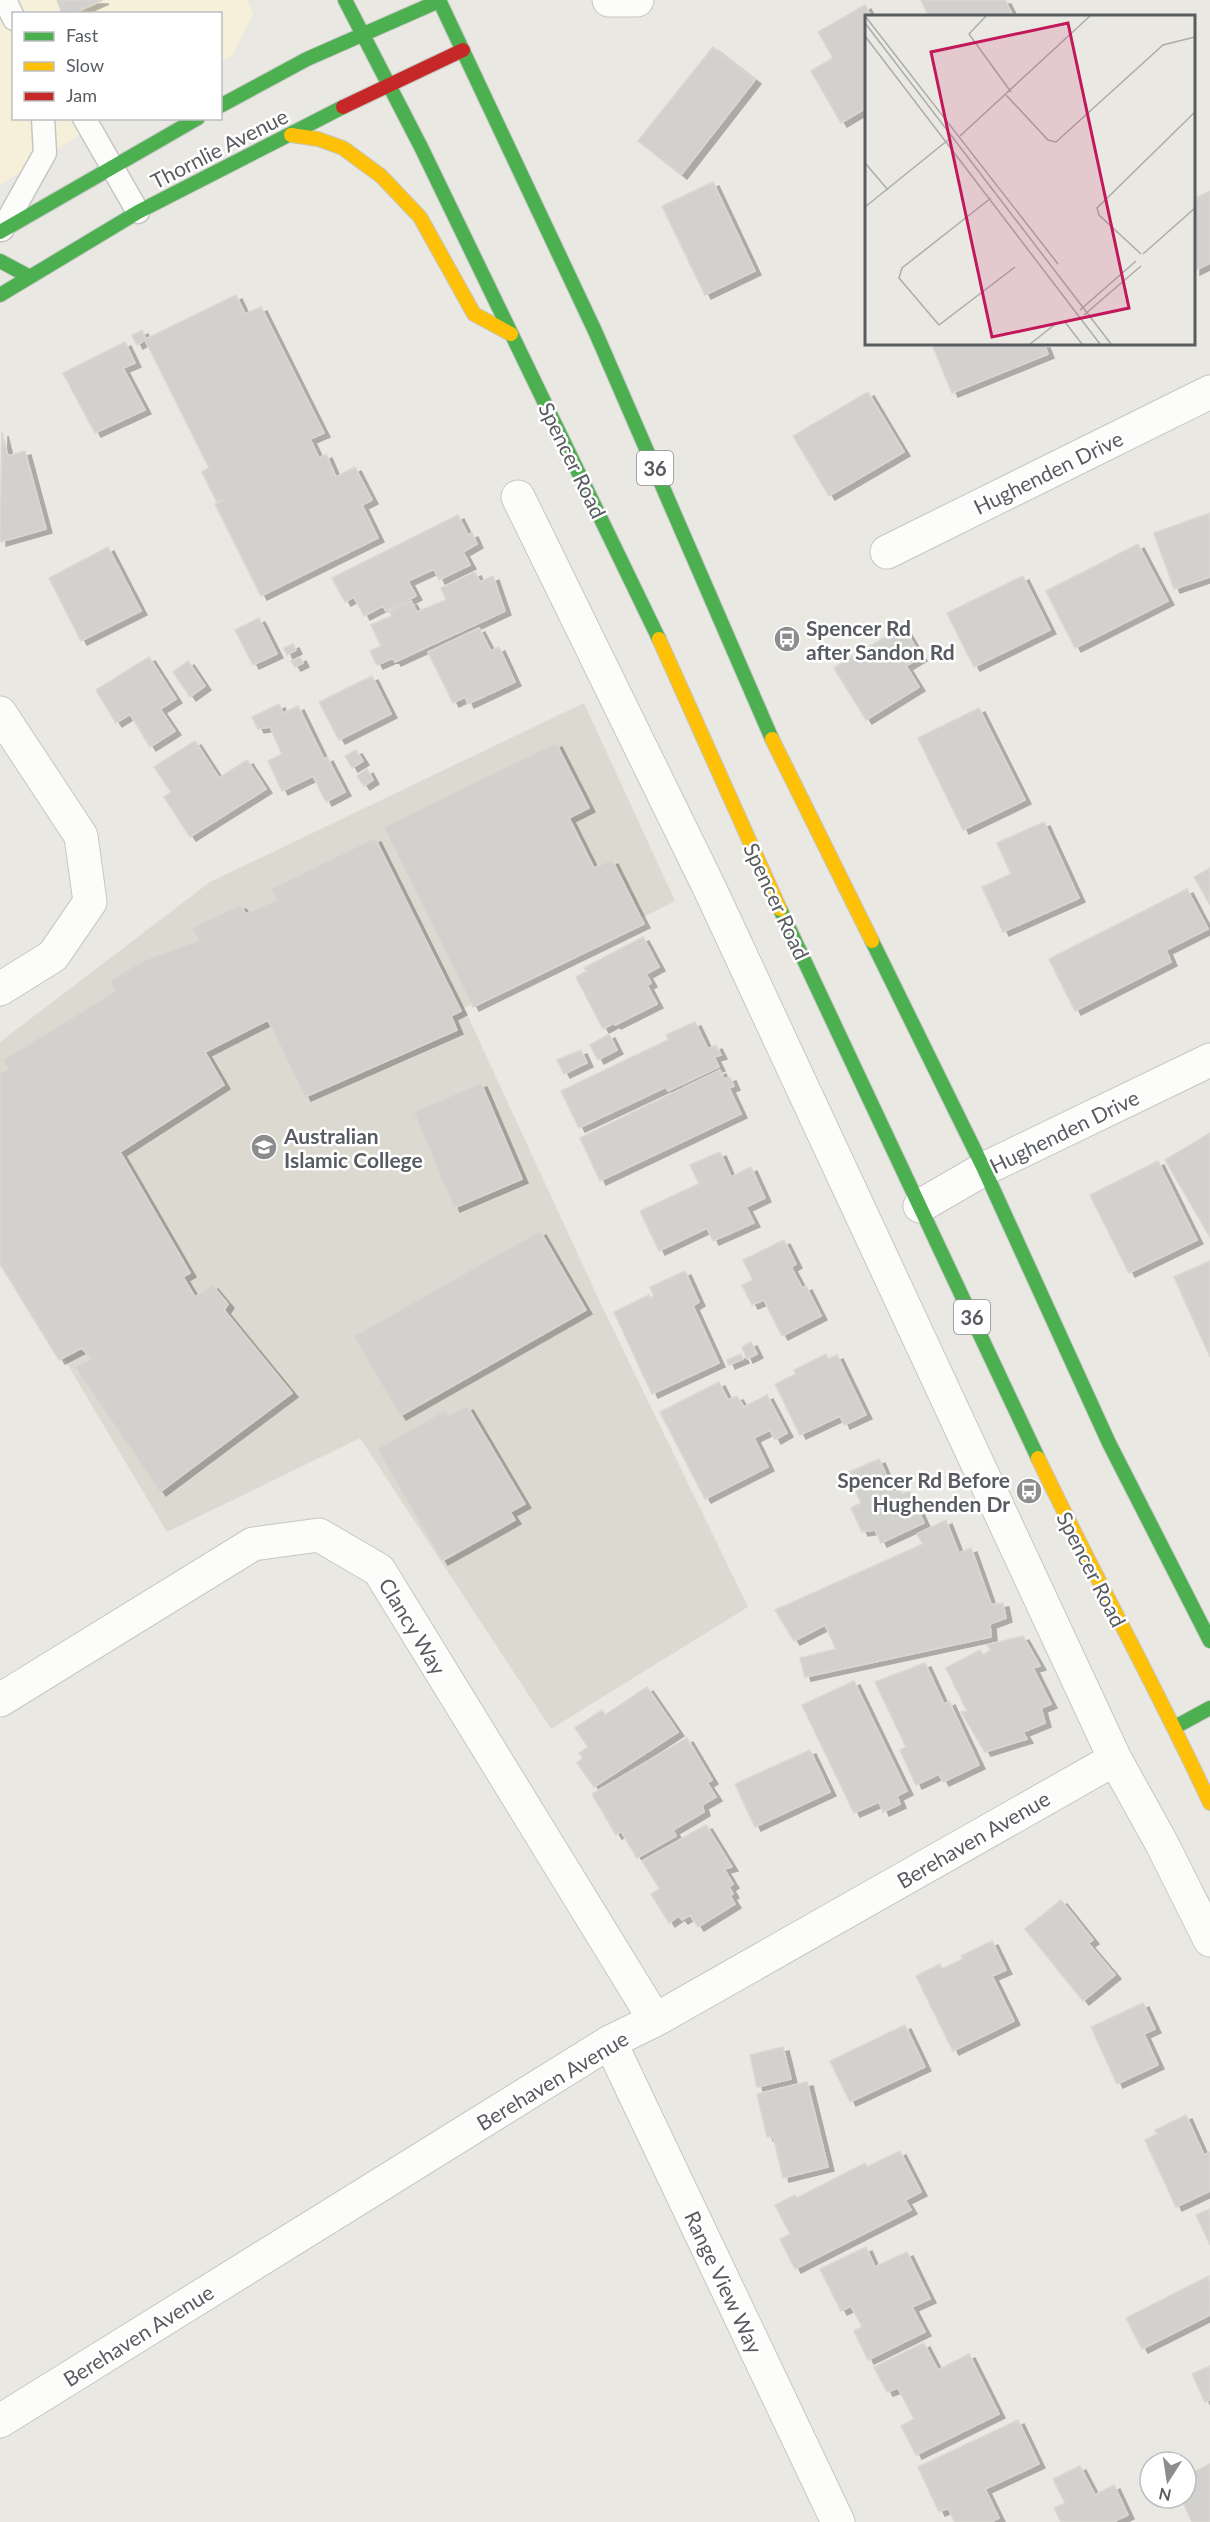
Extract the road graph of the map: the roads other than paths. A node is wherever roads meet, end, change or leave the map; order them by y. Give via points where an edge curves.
1 (5, 0) edge
2 (345, 0) edge
3 (439, 1) edge
4 (12, 15) edge
5 (362, 35) junction
6 (463, 50) junction
7 (388, 85) junction
8 (222, 105) edge
9 (43, 120) edge
10 (85, 120) edge
11 (194, 120) edge
12 (291, 135) junction
13 (111, 166) junction
14 (138, 212) junction
15 (1, 232) edge
16 (0, 261) edge
17 (30, 277) junction
18 (0, 295) edge
19 (511, 334) junction
20 (1210, 392) edge
21 (518, 497) dead end
22 (887, 552) dead end
23 (0, 712) edge
24 (0, 989) edge
25 (1210, 1060) edge
26 (984, 1169) junction
27 (920, 1206) junction
28 (1210, 1641) edge
29 (0, 1700) edge
30 (1210, 1708) edge
31 (1175, 1727) junction
32 (1115, 1759) junction
33 (1210, 1803) edge
34 (1210, 1940) edge
35 (655, 2020) junction
36 (610, 2042) junction
37 (0, 2421) edge
38 (838, 2522) edge

1 - 4 lane
2 - 5 main road, Spencer Road / 36
3 - 5 main road, Thornlie Avenue
3 - 6 main road, 36
5 - 7 main road, Spencer Road / 36
5 - 8 main road, Thornlie Avenue via 307,59
6 - 7 main road, Thornlie Avenue
6 - 26 main road, 36 via 595,331 777,748
7 - 12 main road, Thornlie Avenue
7 - 19 main road, Spencer Road / 36
9 - 15 lane via 45,153
10 - 13 lane
11 - 13 main road, Thornlie Avenue
12 - 14 main road, Thornlie Avenue
12 - 19 main road via 344,148 381,176 420,217 474,314
13 - 14 lane
13 - 15 main road, Thornlie Avenue
14 - 17 main road, Thornlie Avenue
16 - 17 main road
17 - 18 main road, Thornlie Avenue
19 - 27 main road, Spencer Road / 36 via 633,582 758,862
20 - 22 street, Hughenden Drive
21 - 32 street via 709,887
23 - 24 street via 81,836 90,902 53,956
25 - 26 street, Hughenden Drive
26 - 27 street, Hughenden Drive
26 - 28 main road, 36 via 1109,1443
27 - 31 main road, Spencer Road / 36 via 1083,1554
29 - 35 street, Clancy Way via 253,1545 319,1535 379,1570
30 - 31 main road
31 - 33 main road, Spencer Road / 36 via 1198,1765
32 - 34 street
32 - 35 street, Berehaven Avenue
35 - 36 street, Berehaven Avenue
36 - 37 street, Berehaven Avenue
36 - 38 street, Range View Way

